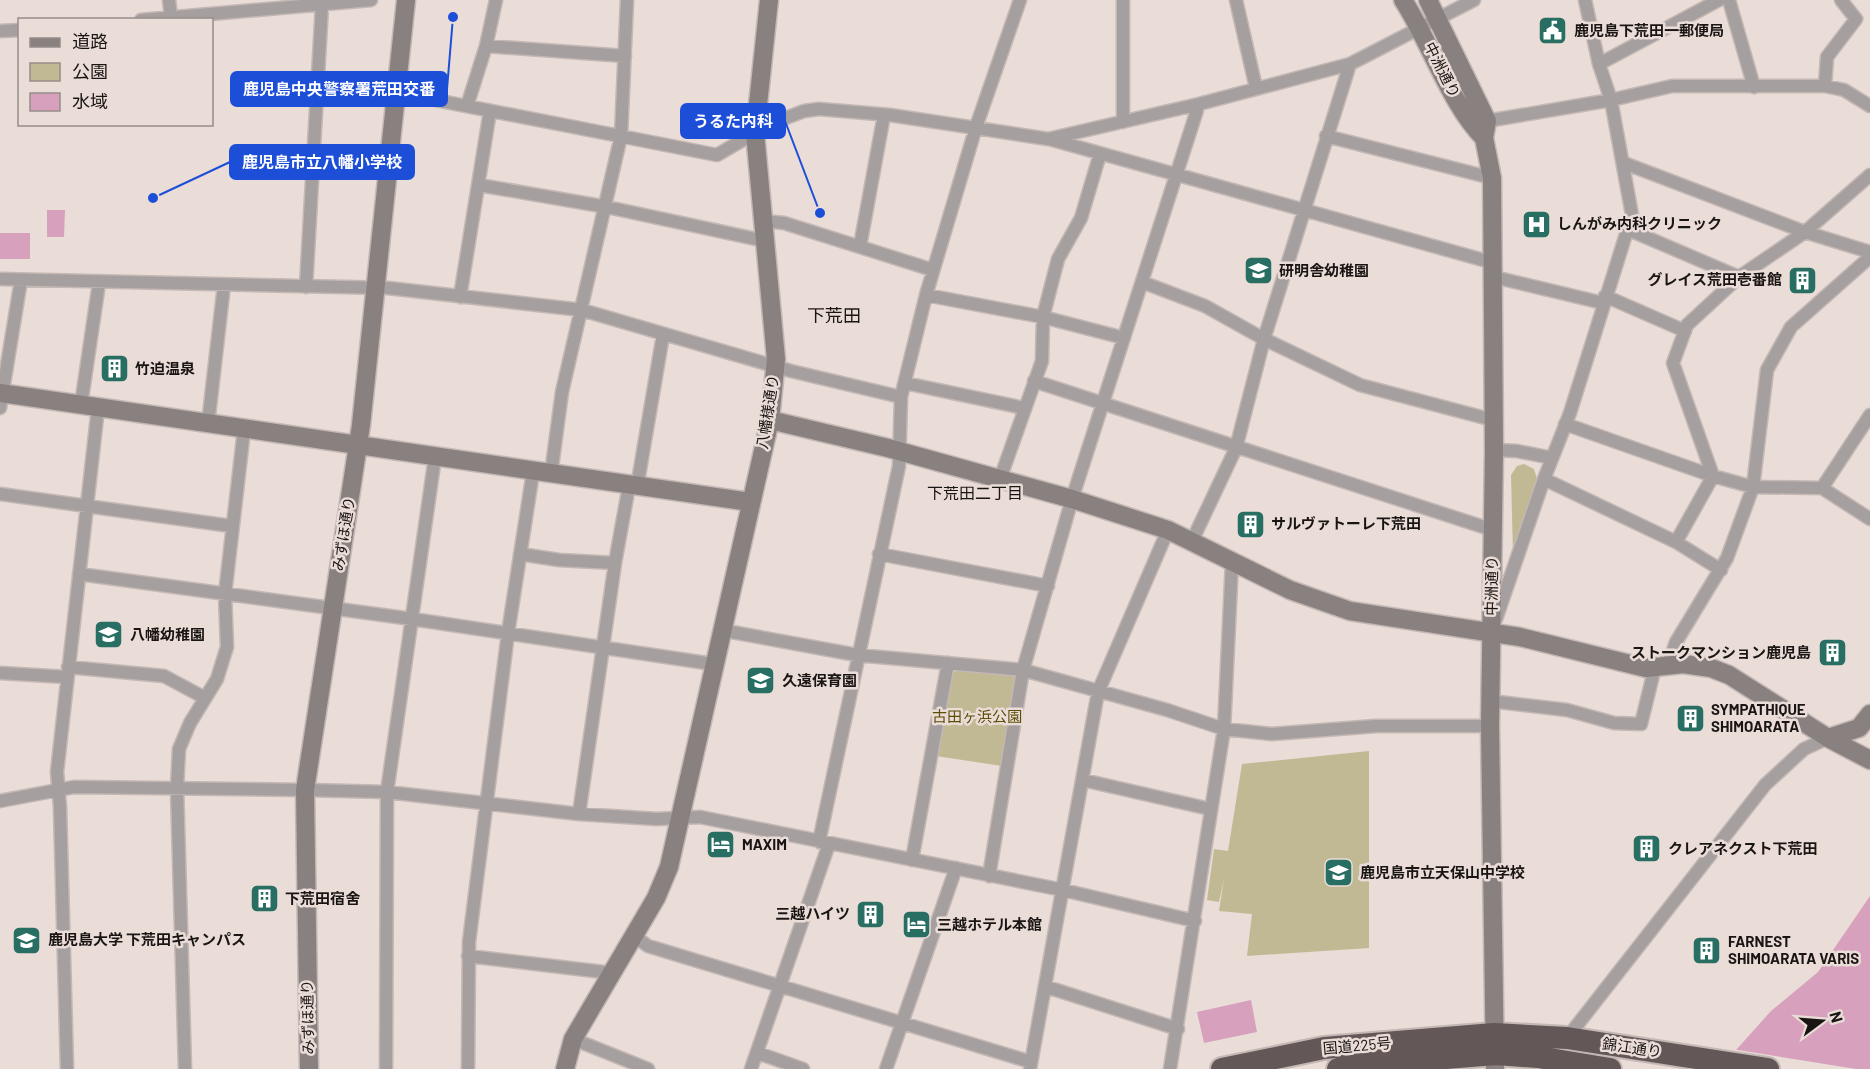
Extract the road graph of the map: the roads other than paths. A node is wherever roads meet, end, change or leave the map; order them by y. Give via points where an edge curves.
1 (169, 0) edge
2 (371, 0) edge
3 (406, 0) edge
4 (496, 0) edge
5 (627, 0) edge
6 (769, 0) edge
7 (1020, 0) edge
8 (1123, 0) edge
9 (1236, 0) edge
10 (1403, 0) edge
11 (1428, 0) edge
12 (1474, 0) edge
13 (1585, 0) edge
14 (1719, 0) edge
15 (1730, 0) edge
16 (1841, 0) edge
17 (322, 5) junction
18 (171, 17) junction
19 (161, 18) edge
20 (1428, 22) junction
21 (18, 30) edge
22 (0, 31) edge
23 (486, 46) junction
24 (625, 56) junction
25 (1350, 64) junction
26 (1599, 64) junction
27 (318, 77) junction
28 (1825, 86) junction
29 (1754, 87) junction
30 (1256, 88) junction
31 (395, 92) junction
32 (1611, 100) junction
33 (1199, 104) junction
34 (467, 106) junction
35 (1870, 106) edge
36 (490, 111) junction
37 (884, 115) junction
38 (1123, 122) junction
39 (976, 127) junction
40 (1485, 130) junction
41 (755, 133) junction
42 (621, 136) junction
43 (1326, 136) junction
44 (1048, 139) junction
45 (1100, 154) junction
46 (1624, 163) junction
47 (1177, 174) junction
48 (1870, 175) edge
49 (1492, 178) junction
50 (479, 185) junction
51 (607, 207) junction
52 (1304, 211) junction
53 (764, 220) junction
54 (1627, 229) junction
55 (1805, 232) junction
56 (765, 241) junction
57 (860, 246) junction
58 (1870, 252) edge
59 (1870, 257) edge
60 (933, 270) junction
61 (1494, 270) junction
62 (1739, 277) junction
63 (0, 279) edge
64 (21, 280) junction
65 (1142, 282) junction
66 (99, 283) junction
67 (224, 285) junction
68 (306, 287) junction
69 (376, 290) junction
70 (926, 295) junction
71 (460, 297) junction
72 (1604, 299) junction
73 (582, 310) junction
74 (1043, 317) junction
75 (1685, 331) junction
76 (663, 335) junction
77 (1124, 339) junction
78 (1264, 339) junction
79 (776, 367) junction
80 (1034, 381) junction
81 (905, 384) junction
82 (901, 397) junction
83 (1, 398) edge
84 (1102, 405) junction
85 (90, 406) junction
86 (1024, 408) junction
87 (1870, 415) edge
88 (770, 420) junction
89 (1493, 420) junction
90 (208, 424) junction
91 (1566, 424) junction
92 (244, 430) junction
93 (358, 445) junction
94 (1236, 448) junction
95 (1494, 450) junction
96 (900, 452) junction
97 (435, 457) junction
98 (1552, 458) junction
99 (542, 473) junction
100 (1713, 476) junction
101 (1000, 479) junction
102 (1544, 479) junction
103 (633, 487) junction
104 (1753, 487) junction
105 (1822, 488) junction
106 (0, 494) edge
107 (1072, 499) junction
108 (750, 502) junction
109 (87, 505) junction
110 (1870, 519) edge
111 (231, 526) junction
112 (1168, 530) junction
113 (1492, 530) junction
114 (1192, 541) junction
115 (1676, 543) junction
116 (520, 554) junction
117 (879, 554) junction
118 (1232, 561) junction
119 (615, 563) junction
120 (1721, 570) junction
121 (79, 574) junction
122 (1048, 586) junction
123 (225, 594) junction
124 (331, 607) junction
125 (412, 619) junction
126 (721, 630) junction
127 (508, 633) junction
128 (1491, 633) junction
129 (604, 646) junction
130 (857, 655) junction
131 (948, 663) junction
132 (713, 664) junction
133 (1662, 666) junction
134 (1023, 670) junction
135 (68, 672) junction
136 (0, 673) edge
137 (1098, 692) junction
138 (205, 698) junction
139 (1490, 701) junction
140 (1870, 714) edge
141 (1490, 726) junction
142 (1224, 729) junction
143 (1828, 738) junction
144 (1870, 760) edge
145 (1083, 780) junction
146 (177, 788) junction
147 (58, 789) junction
148 (305, 790) junction
149 (387, 792) junction
150 (0, 801) edge
151 (485, 801) junction
152 (1210, 809) junction
153 (579, 814) junction
154 (681, 817) junction
155 (824, 843) junction
156 (912, 860) junction
157 (956, 868) junction
158 (989, 876) junction
159 (1063, 890) junction
160 (1195, 921) junction
161 (633, 935) junction
162 (468, 956) junction
163 (612, 973) junction
164 (780, 986) junction
165 (1047, 987) junction
166 (903, 1024) junction
167 (1178, 1029) junction
168 (1567, 1038) junction
169 (573, 1040) junction
170 (758, 1053) junction
171 (1495, 1053) edge
172 (1030, 1066) edge
173 (67, 1069) edge
174 (185, 1069) edge
175 (309, 1069) edge
176 (386, 1069) edge
177 (468, 1069) edge
178 (566, 1069) edge
179 (648, 1069) edge
180 (751, 1069) edge
181 (803, 1069) edge
182 (886, 1069) edge
183 (1170, 1069) edge
184 (1222, 1069) edge
185 (1338, 1069) edge
186 (1610, 1069) edge
187 (1768, 1069) edge

1 - 18 street
2 - 17 street
3 - 31 street, みずほ通り
4 - 23 street
5 - 24 street
6 - 41 street, 八幡様通り
7 - 39 street
8 - 38 street
9 - 30 street
10 - 20 street, 中洲通り
11 - 20 street, 中洲通り
12 - 20 street
13 - 26 street
14 - 26 street
15 - 29 street
16 - 28 street via 1856,19 1827,57
17 - 18 street
17 - 27 street
18 - 19 street
20 - 25 street
20 - 40 street, 中洲通り via 1470,124
21 - 22 street
23 - 24 street
23 - 34 street
24 - 42 street
25 - 30 street
25 - 43 street
26 - 32 street
27 - 31 street
27 - 68 street
28 - 29 street
28 - 35 street via 1844,90
29 - 32 street via 1672,86
30 - 33 street
31 - 34 street
31 - 69 street, みずほ通り
32 - 40 street
32 - 46 street
33 - 38 street
33 - 47 street
34 - 36 street
36 - 42 street
36 - 50 street
37 - 39 street
37 - 41 street via 804,111
37 - 57 street
38 - 44 street
39 - 44 street
39 - 60 street
40 - 49 street, 中洲通り
41 - 42 street via 717,155
41 - 53 street, 八幡様通り
42 - 51 street
43 - 49 street
43 - 52 street
44 - 45 street
45 - 47 street
45 - 74 street via 1081,218 1058,259
46 - 54 street via 1632,215
46 - 55 street
47 - 52 street
47 - 65 street
48 - 55 street
49 - 61 street, 中洲通り
50 - 51 street
50 - 71 street
51 - 56 street
51 - 73 street
52 - 61 street
52 - 78 street
53 - 56 street, 八幡様通り
53 - 57 street
54 - 62 street
54 - 72 street
55 - 58 street
55 - 62 street
56 - 79 street, 八幡様通り
57 - 60 street
59 - 104 street via 1791,327 1767,370
60 - 70 street
61 - 72 street
61 - 89 street, 中洲通り
62 - 75 street
63 - 64 street
64 - 66 street
64 - 83 street
65 - 77 street
65 - 78 street via 1205,306
66 - 67 street
66 - 85 street
67 - 68 street
67 - 90 street
68 - 69 street
69 - 71 street
69 - 93 street, みずほ通り
70 - 74 street
70 - 81 street
71 - 73 street
72 - 75 street
72 - 91 street
73 - 76 street
73 - 99 street
74 - 77 street
74 - 80 street via 1042,361
75 - 100 street via 1673,363
76 - 79 street
76 - 103 street
77 - 84 street
78 - 89 street via 1360,385
78 - 94 street
79 - 82 street
79 - 88 street, 八幡様通り
80 - 84 street
80 - 86 street
81 - 82 street
81 - 86 street
82 - 96 street
83 - 85 street
84 - 94 street
84 - 107 street
85 - 90 street
85 - 109 street
86 - 101 street
87 - 105 street
88 - 96 street
88 - 108 street, 八幡様通り
89 - 95 street, 中洲通り
90 - 92 street
91 - 98 street
91 - 100 street
92 - 93 street
92 - 111 street
93 - 97 street
93 - 124 street, みずほ通り
94 - 113 street
94 - 114 street
95 - 98 street
95 - 113 street, 中洲通り
96 - 101 street
96 - 117 street
97 - 99 street
97 - 125 street
98 - 102 street
99 - 103 street
99 - 116 street
100 - 104 street
100 - 115 street
101 - 107 street
102 - 115 street
102 - 128 street
103 - 108 street
103 - 119 street
104 - 105 street
104 - 120 street
105 - 110 street
106 - 109 street
107 - 112 street
107 - 122 street
108 - 126 street, 八幡様通り
109 - 111 street
109 - 121 street
111 - 123 street
112 - 114 street
112 - 137 street
113 - 128 street, 中洲通り
114 - 118 street
115 - 120 street
116 - 119 street
116 - 127 street
117 - 122 street
117 - 130 street
118 - 128 street via 1290,590 1350,611
118 - 142 street
119 - 129 street
120 - 133 street
121 - 123 street
121 - 135 street
122 - 134 street
123 - 124 street
123 - 138 street via 227,647 217,679
124 - 125 street
124 - 148 street, みずほ通り
125 - 127 street
125 - 149 street
126 - 130 street
126 - 132 street, 八幡様通り
127 - 129 street
127 - 151 street
128 - 133 street via 1646,668
128 - 139 street, 中洲通り
129 - 132 street
129 - 153 street
130 - 131 street
130 - 155 street
131 - 134 street
131 - 156 street
132 - 154 street, 八幡様通り
133 - 139 street via 1641,724 1614,723 1568,710
133 - 143 street via 1711,668 1729,675
134 - 137 street
134 - 158 street
135 - 136 street
135 - 138 street via 164,676
135 - 147 street
137 - 142 street
137 - 145 street
138 - 146 street via 179,749
139 - 141 street, 中洲通り
140 - 143 street via 1859,728
141 - 142 street via 1376,726 1272,734
141 - 171 street, 中洲通り
142 - 152 street
143 - 144 street
143 - 168 street via 1804,749 1765,785
145 - 152 street
145 - 159 street
146 - 147 street
146 - 148 street
146 - 174 street
147 - 150 street
147 - 173 street
148 - 149 street
148 - 175 street, みずほ通り
149 - 151 street
149 - 176 street
151 - 153 street
151 - 162 street
152 - 160 street
153 - 154 street
154 - 155 street via 708,818
154 - 161 street, 八幡様通り via 669,867 656,898
155 - 156 street
155 - 164 street
156 - 157 street
157 - 158 street
157 - 166 street
158 - 159 street
159 - 160 street
159 - 165 street
160 - 167 street
161 - 163 street, 八幡様通り
161 - 164 street via 648,946
162 - 163 street
162 - 177 street
163 - 169 street, 八幡様通り
164 - 166 street
164 - 170 street
165 - 167 street
165 - 172 street
166 - 172 street
166 - 182 street
167 - 183 street
168 - 171 highway, 錦江通り
168 - 187 highway, 錦江通り
169 - 178 street
169 - 179 street
170 - 180 street
170 - 181 street
171 - 184 highway, 国道225号 via 1324,1048
171 - 185 highway, 国道225号
171 - 186 highway, 錦江通り

